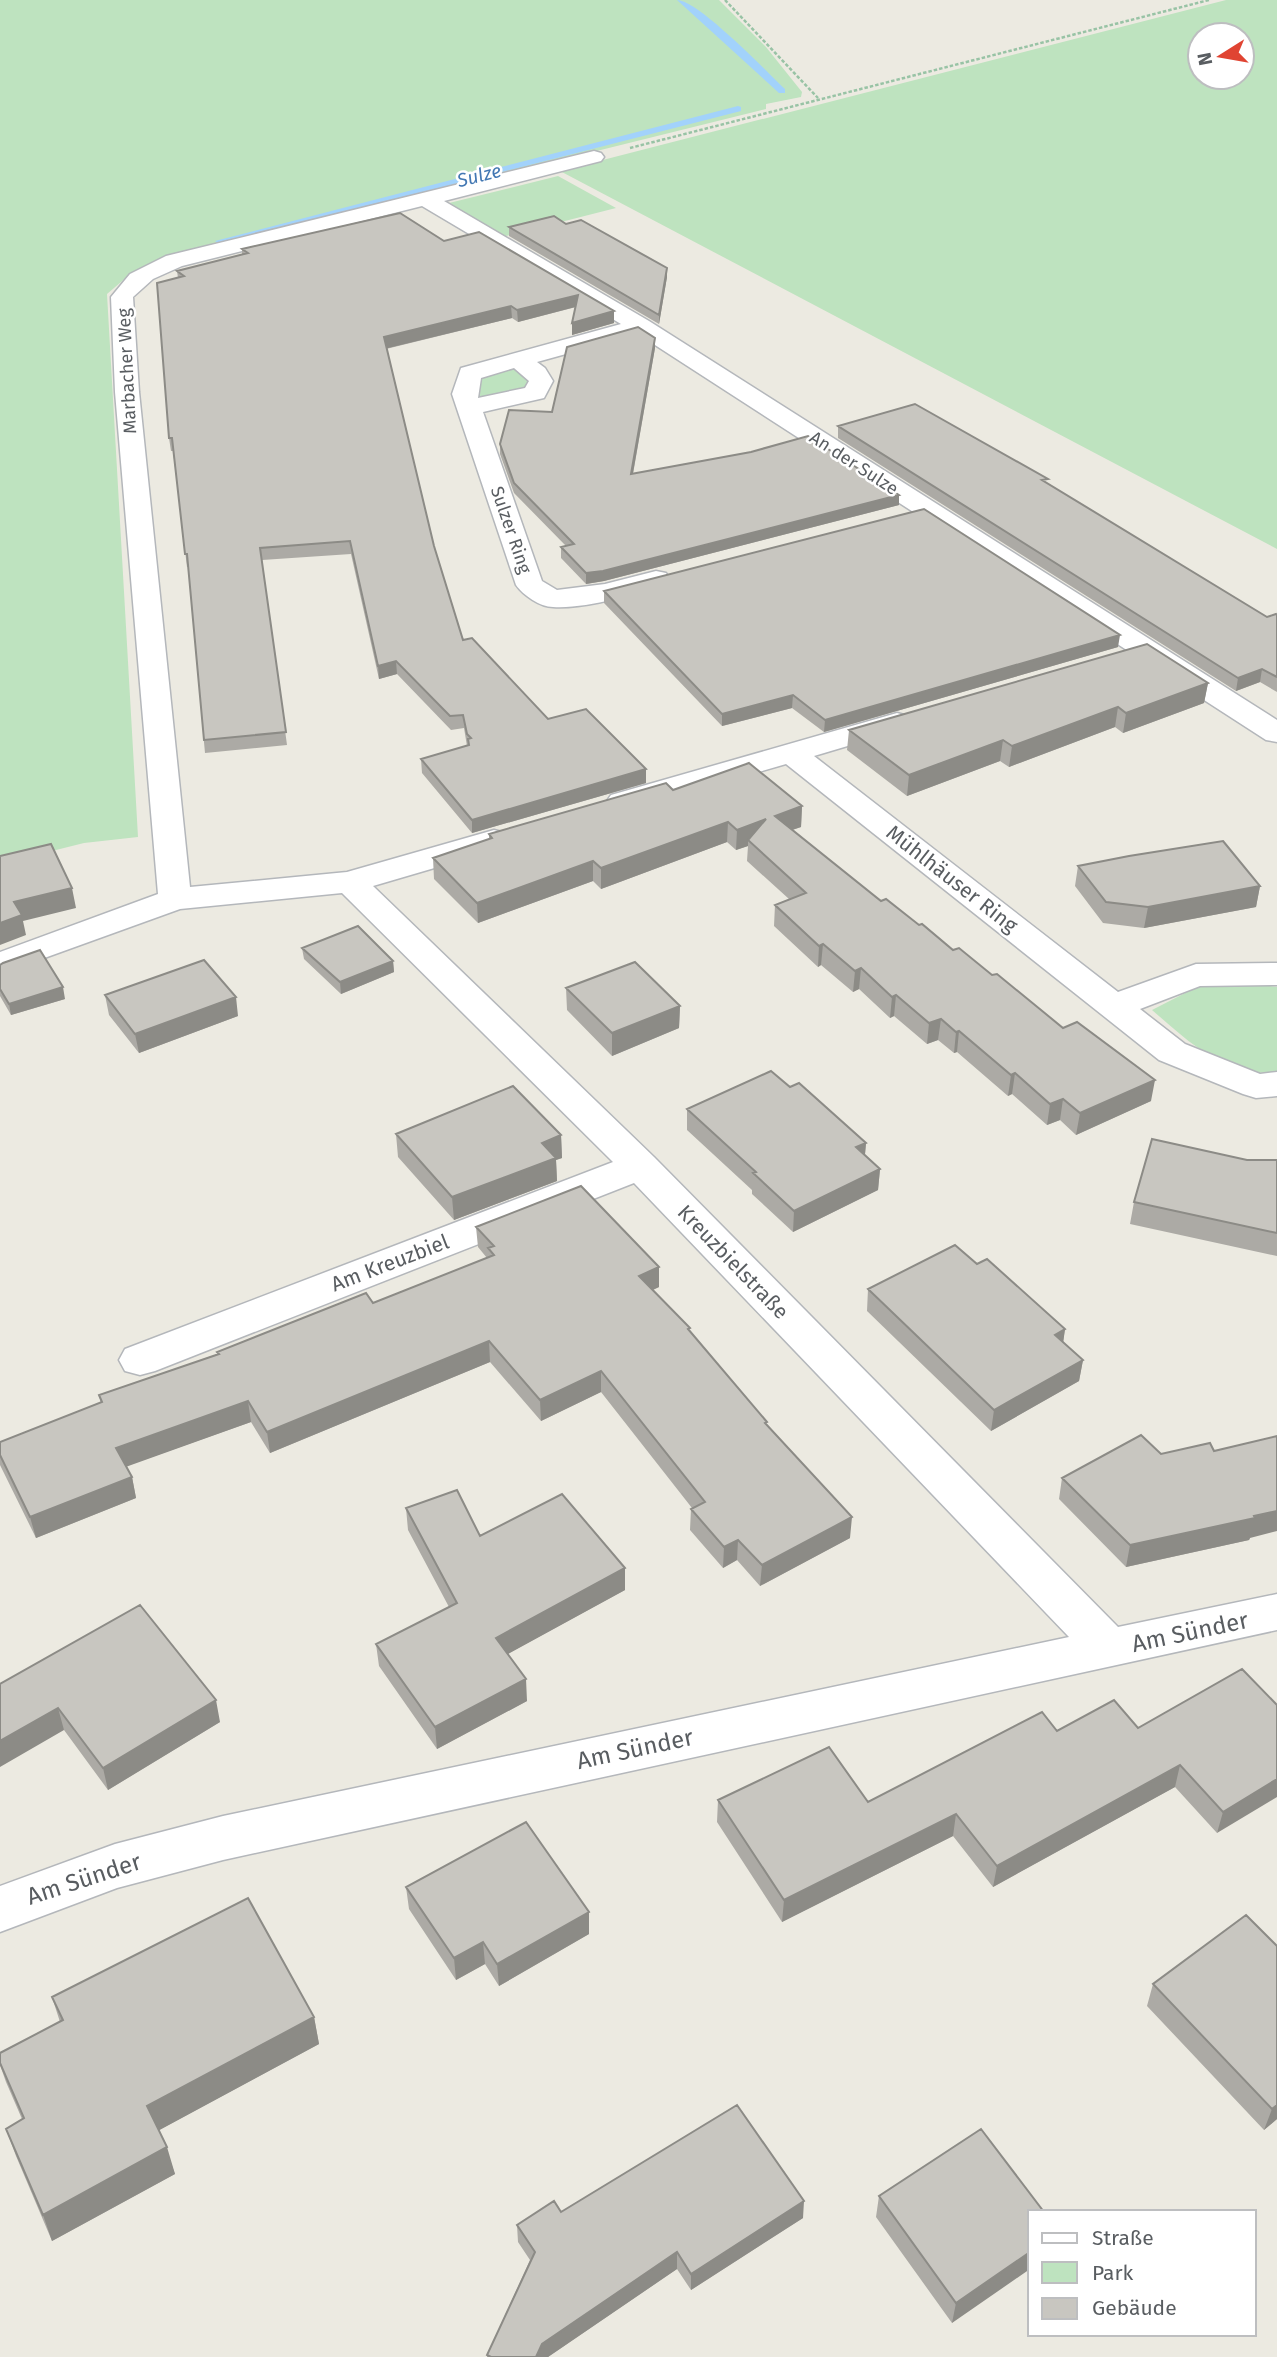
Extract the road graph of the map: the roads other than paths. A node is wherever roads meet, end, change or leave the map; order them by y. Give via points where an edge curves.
1 (594, 157) road end
2 (426, 199) junction
3 (641, 326) junction
4 (518, 360) junction
5 (468, 407) junction
6 (926, 509) junction
7 (899, 516) edge
8 (685, 571) edge
9 (1146, 651) junction
10 (1106, 662) edge
11 (922, 715) edge
12 (1277, 733) edge
13 (790, 752) junction
14 (590, 811) edge
15 (523, 831) edge
16 (350, 882) junction
17 (175, 899) junction
18 (0, 964) edge
19 (1277, 974) edge
20 (1114, 1006) junction
21 (1277, 1084) edge
22 (640, 1166) junction
23 (140, 1360) dead end
24 (1270, 1622) edge
25 (1110, 1649) junction
26 (0, 1909) edge

1 - 2 street, Marbacher Weg
2 - 3 street, An der Sulze
2 - 17 street, Marbacher Weg via 174,261 135,280 122,296
3 - 4 street, Sulzer Ring
3 - 6 street, An der Sulze
4 - 5 street, Sulzer Ring via 470,373 464,394
4 - 5 street via 541,382 535,393
5 - 8 street, Sulzer Ring via 530,585 552,599 605,592
6 - 7 street
6 - 9 street, An der Sulze
9 - 10 street
9 - 12 street, An der Sulze
11 - 13 street
13 - 14 street
13 - 20 street, Mühlhäuser Ring
15 - 16 street
16 - 17 street
16 - 22 street, Kreuzbielstraße
17 - 18 street
19 - 20 street via 1196,975
20 - 21 street, Mühlhäuser Ring via 1172,1052 1256,1086
22 - 23 street, Am Kreuzbiel
22 - 25 street, Kreuzbielstraße
24 - 25 street, Am Sünder
25 - 26 street, Am Sünder via 236,1835 115,1866

